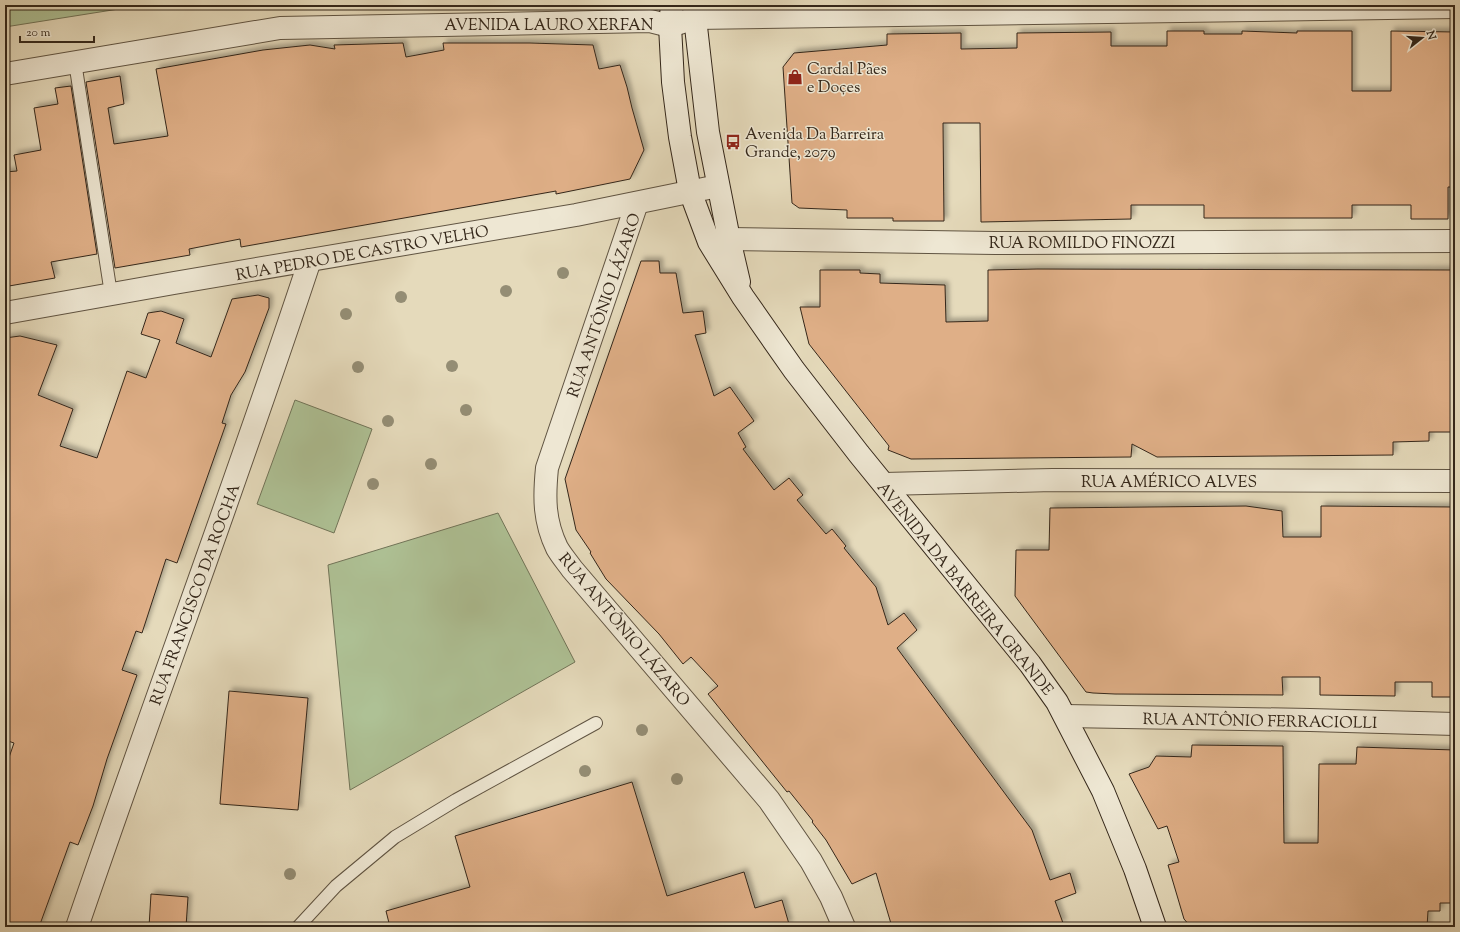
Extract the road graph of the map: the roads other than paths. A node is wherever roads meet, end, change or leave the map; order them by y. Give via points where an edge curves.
1 (643, 5) edge
2 (1455, 7) edge
3 (695, 11) edge
4 (671, 16) edge
5 (618, 21) junction
6 (75, 62) junction
7 (5, 74) edge
8 (718, 186) junction
9 (690, 191) junction
10 (637, 203) junction
11 (719, 241) junction
12 (1455, 241) edge
13 (310, 260) junction
14 (111, 294) junction
15 (5, 313) edge
16 (1455, 482) edge
17 (884, 484) junction
18 (1065, 716) junction
19 (596, 723) dead end
20 (1455, 724) edge
21 (77, 927) edge
22 (298, 927) edge
23 (844, 927) edge
24 (1155, 927) edge

1 - 5 street
2 - 3 street, AVENIDA LAURO XERFAN
3 - 4 street, AVENIDA LAURO XERFAN
3 - 8 street, AVENIDA DA BARREIRA GRANDE via 708,132
4 - 5 street, AVENIDA LAURO XERFAN via 650,21
4 - 9 street, AVENIDA DA BARREIRA GRANDE via 673,82
5 - 6 street, AVENIDA LAURO XERFAN via 280,28
6 - 7 street, AVENIDA LAURO XERFAN
6 - 14 lane
8 - 9 street, RUA PEDRO DE CASTRO VELHO
8 - 11 street, AVENIDA DA BARREIRA GRANDE
9 - 10 street, RUA PEDRO DE CASTRO VELHO
9 - 11 street, AVENIDA DA BARREIRA GRANDE
10 - 13 street, RUA PEDRO DE CASTRO VELHO via 576,216
10 - 23 street, RUA ANTÔNIO LÁZARO via 547,468 544,494 548,525 558,550 572,569 768,800 812,861
11 - 12 street, RUA ROMILDO FINOZZI
11 - 17 street, AVENIDA DA BARREIRA GRANDE via 743,297 794,370
13 - 14 street, RUA PEDRO DE CASTRO VELHO
13 - 21 street, RUA FRANCISCO DA ROCHA via 268,388
14 - 15 street, RUA PEDRO DE CASTRO VELHO
16 - 17 street, RUA AMÉRICO ALVES via 1053,480
17 - 18 street, AVENIDA DA BARREIRA GRANDE via 1030,664
18 - 20 street, RUA ANTÔNIO FERRACIOLLI
18 - 24 street, AVENIDA DA BARREIRA GRANDE via 1103,791 1135,869
19 - 22 lane via 395,836 336,886

